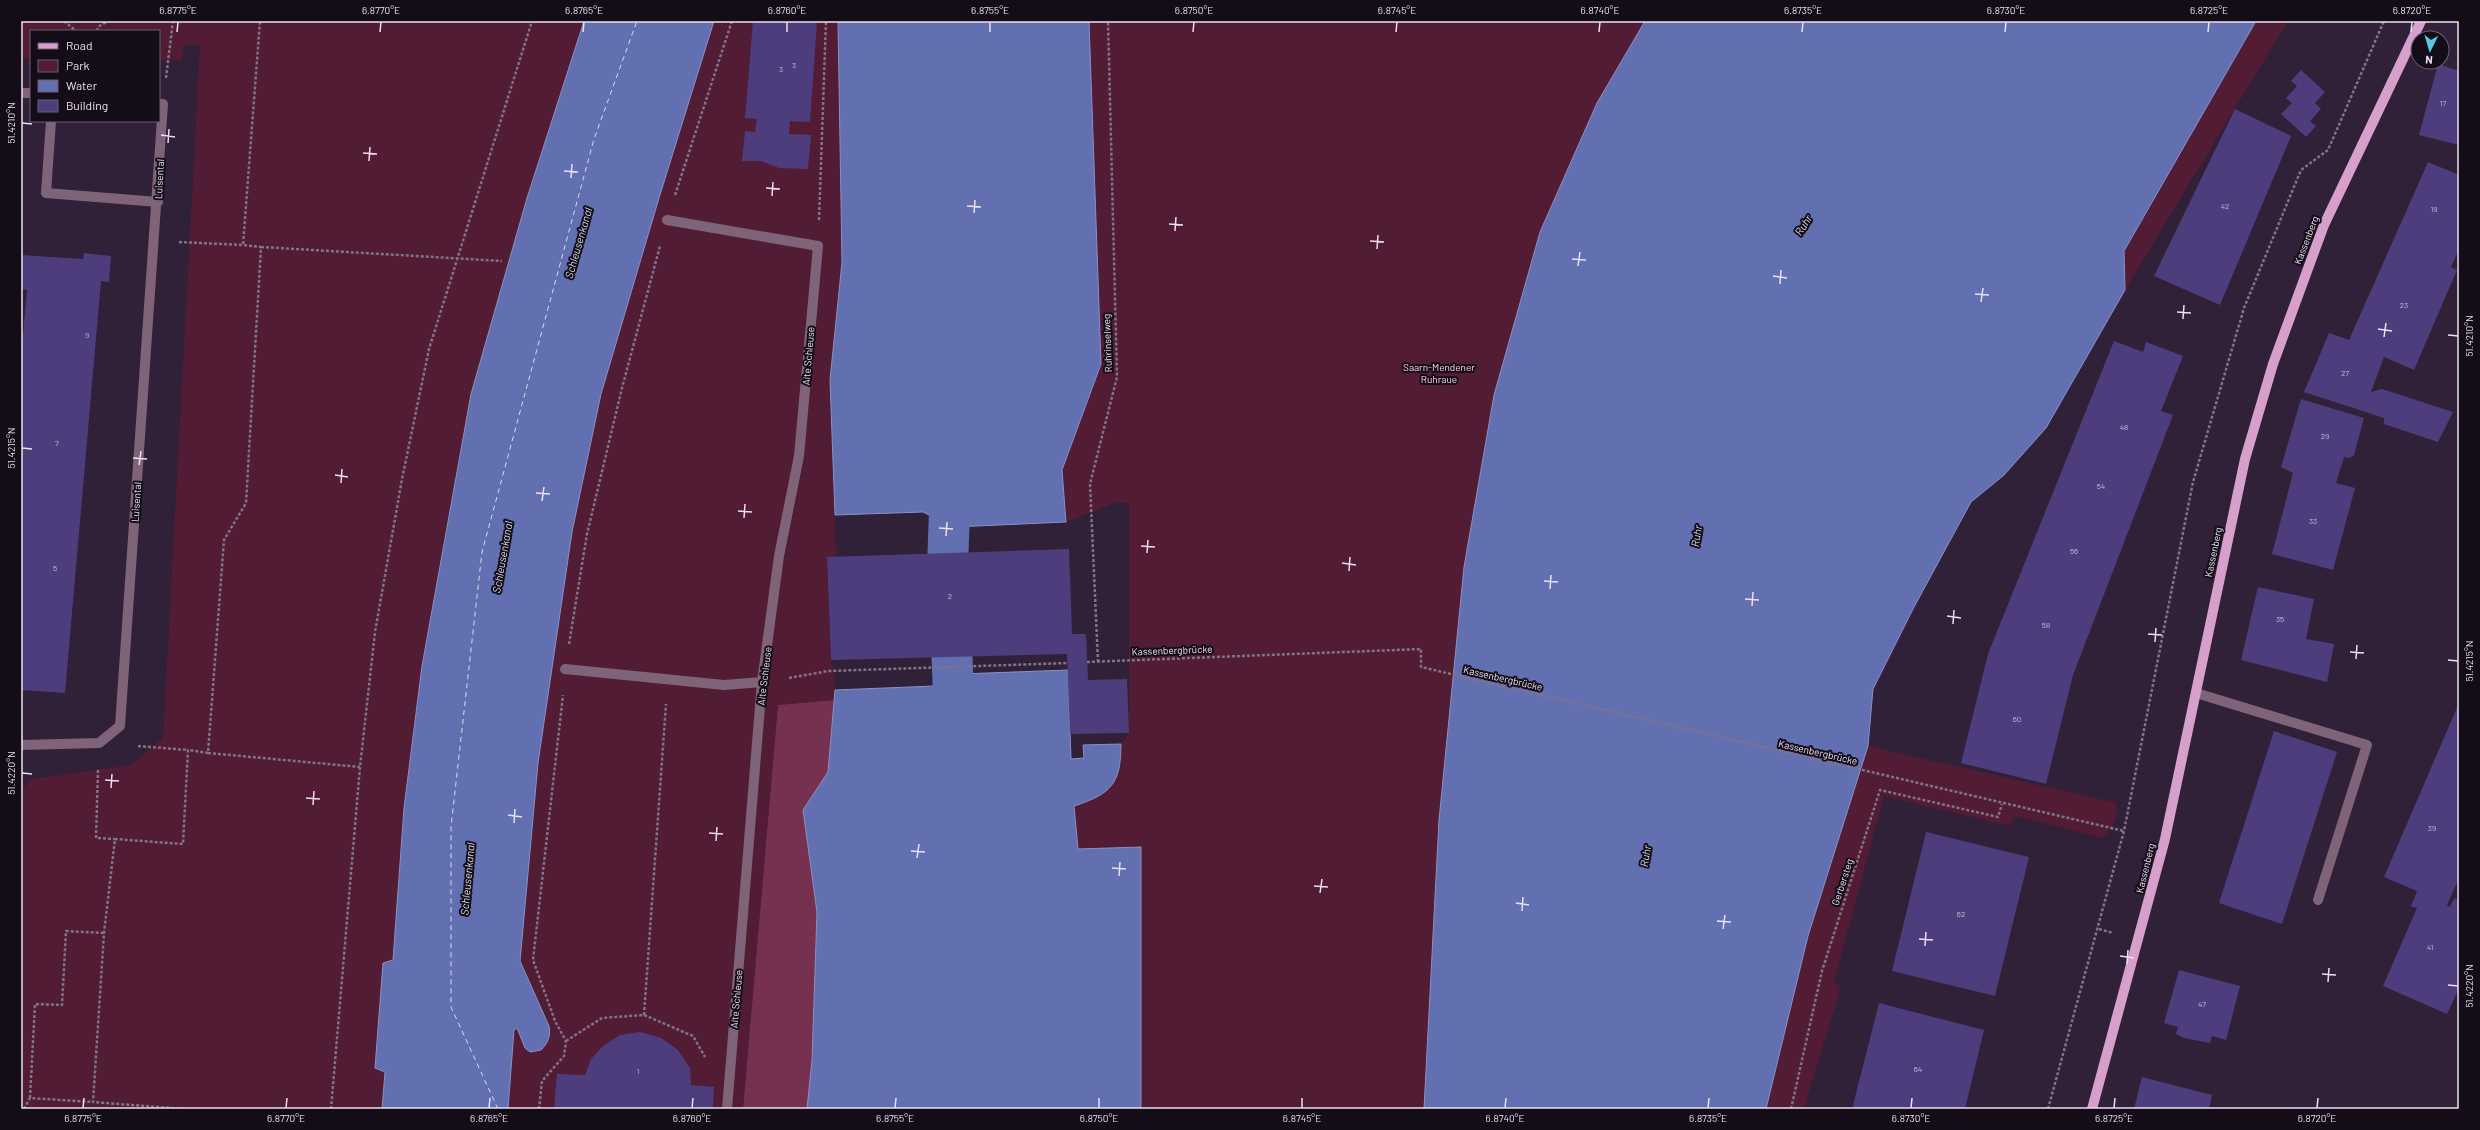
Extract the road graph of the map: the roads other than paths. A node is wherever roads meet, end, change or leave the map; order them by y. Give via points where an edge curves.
1 (2421, 21) edge
2 (161, 104) edge
3 (52, 122) edge
4 (158, 202) junction
5 (667, 220) road end
6 (566, 669) road end
7 (762, 682) junction
8 (2196, 693) junction
9 (21, 745) edge
10 (2318, 900) dead end
11 (727, 1109) edge
12 (2092, 1109) edge

1 - 8 main road, Kassenberg via 2324,225 2273,364 2245,459
2 - 4 street, Luisental
3 - 4 street via 46,194
4 - 9 street, Luisental via 120,726 99,743
5 - 7 street, Alte Schleuse via 818,246 798,456 779,556
6 - 7 street via 724,685
7 - 11 street, Alte Schleuse
8 - 10 street via 2367,745
8 - 12 main road, Kassenberg via 2165,839

